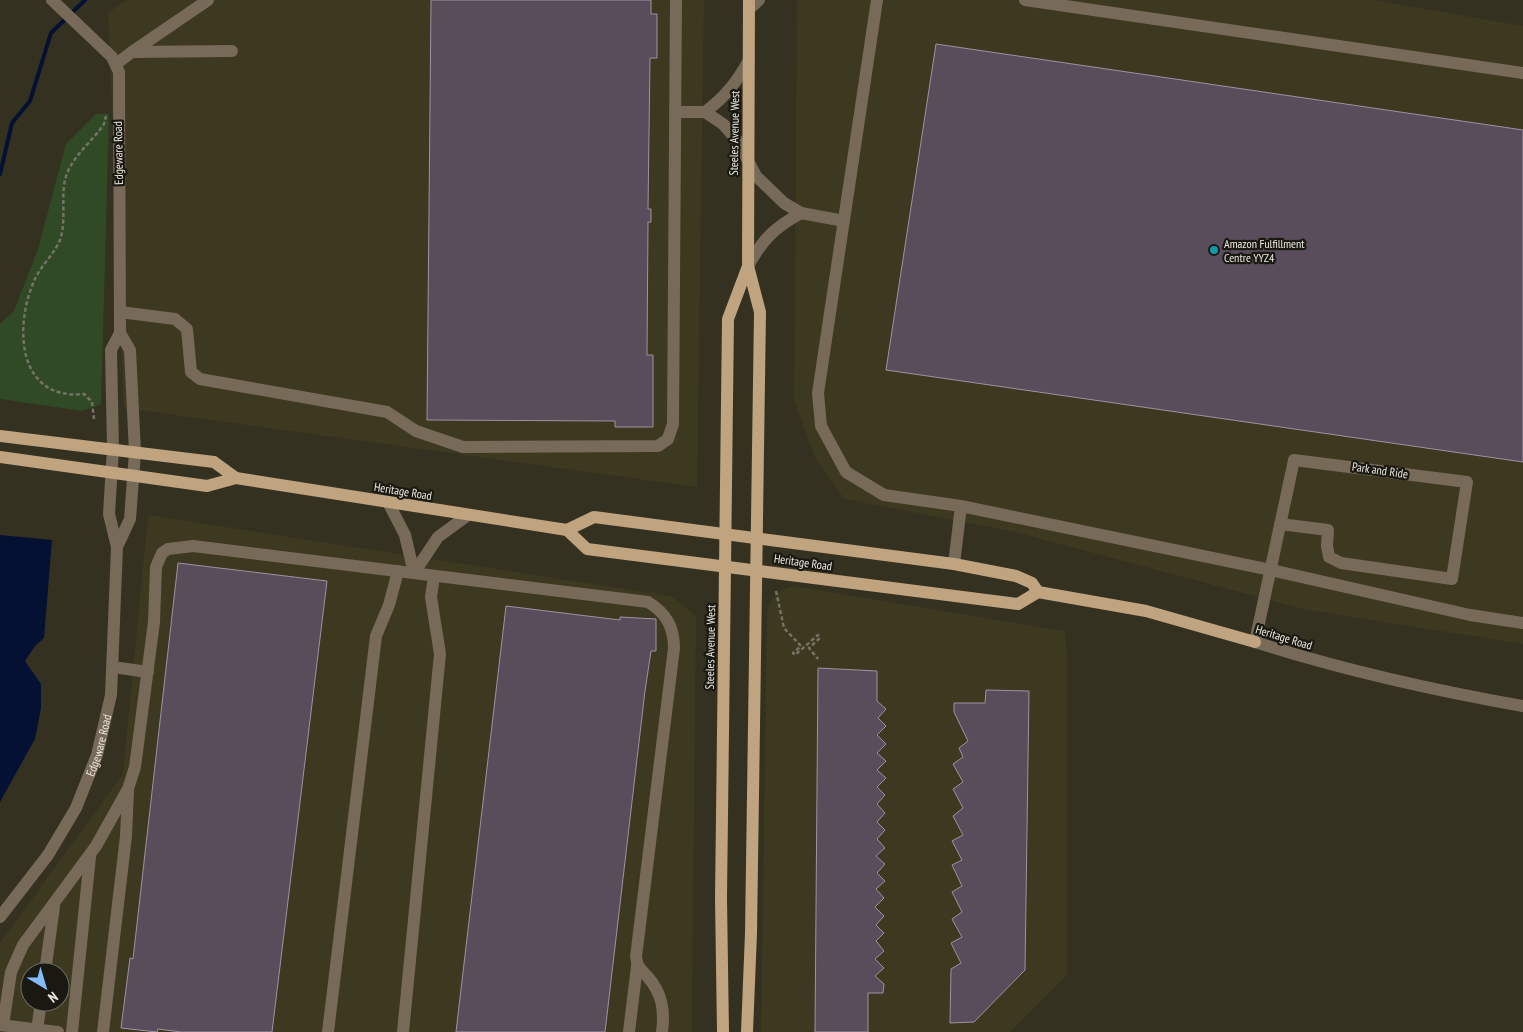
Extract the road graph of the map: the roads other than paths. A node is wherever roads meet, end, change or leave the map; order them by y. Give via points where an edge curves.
1 (52, 0) edge
2 (208, 0) edge
3 (676, 0) edge
4 (759, 0) edge
5 (876, 0) edge
6 (1025, 0) edge
7 (749, 5) edge
8 (232, 51) dead end
9 (132, 52) junction
10 (748, 60) junction
11 (116, 64) junction
12 (1523, 72) edge
13 (675, 112) junction
14 (706, 112) junction
15 (747, 159) junction
16 (801, 213) junction
17 (844, 221) junction
18 (748, 266) junction
19 (120, 312) junction
20 (120, 333) junction
21 (0, 436) edge
22 (113, 448) junction
23 (135, 452) junction
24 (0, 457) edge
25 (112, 472) junction
26 (133, 476) junction
27 (236, 478) junction
28 (388, 502) junction
29 (961, 506) junction
30 (468, 515) junction
31 (1280, 524) junction
32 (567, 530) junction
33 (726, 535) junction
34 (756, 538) junction
35 (117, 546) junction
36 (954, 564) junction
37 (725, 566) junction
38 (755, 570) junction
39 (1270, 570) junction
40 (398, 571) junction
41 (414, 573) junction
42 (434, 576) junction
43 (1038, 592) junction
44 (1523, 623) edge
45 (1255, 642) junction
46 (113, 666) junction
47 (148, 672) junction
48 (1523, 706) edge
49 (128, 789) junction
50 (90, 854) junction
51 (54, 906) junction
52 (0, 917) edge
53 (46, 962) edge
54 (637, 966) junction
55 (40, 1012) edge
56 (2, 1025) edge
57 (37, 1030) junction
58 (58, 1032) edge
59 (72, 1032) edge
60 (103, 1032) edge
61 (328, 1032) edge
62 (403, 1032) edge
63 (629, 1032) edge
64 (662, 1032) edge
65 (723, 1032) edge
66 (748, 1032) edge

1 - 11 street via 106,50
2 - 9 street
3 - 13 street
4 - 7 street
5 - 17 street
6 - 12 street
7 - 10 main road, Steeles Avenue West
8 - 9 street
9 - 11 street
10 - 14 street via 724,98
10 - 15 main road, Steeles Avenue West
11 - 19 street, Edgeware Road via 119,72
13 - 14 street
13 - 19 street via 673,424 668,439 658,446 464,447 416,431 387,412 200,379 191,372 187,329 175,319
14 - 15 street via 737,140
15 - 16 street via 768,191
15 - 18 main road, Steeles Avenue West
16 - 17 street
16 - 18 street via 778,225 760,243
17 - 29 street via 818,393 821,426 846,472 862,483 884,495
18 - 33 main road, Steeles Avenue West via 728,319
18 - 34 main road, Steeles Avenue West via 760,312
19 - 20 street, Edgeware Road
20 - 22 street, Edgeware Road via 111,350
20 - 23 street, Edgeware Road via 130,350
21 - 22 main road, Heritage Road
22 - 23 main road, Heritage Road
22 - 25 street, Edgeware Road
23 - 26 street, Edgeware Road
23 - 27 main road, Heritage Road via 214,462
24 - 25 main road, Heritage Road
25 - 26 main road, Heritage Road
25 - 35 street, Edgeware Road via 110,514
26 - 27 main road, Heritage Road via 207,486
26 - 35 street, Edgeware Road via 130,519
27 - 28 main road, Heritage Road
28 - 30 main road, Heritage Road
28 - 41 street via 406,535
29 - 36 street
29 - 39 street
30 - 32 main road, Heritage Road
30 - 41 street via 438,537
31 - 31 street, Park and Ride via 1294,460 1467,482 1452,579 1341,563 1329,557 1328,530
31 - 39 street
32 - 33 main road, Heritage Road via 594,517
32 - 37 main road, Heritage Road via 587,549
33 - 34 main road, Heritage Road
33 - 37 main road, Steeles Avenue West
34 - 36 main road, Heritage Road
34 - 38 main road, Steeles Avenue West
35 - 46 street, Edgeware Road
36 - 43 main road, Heritage Road via 1025,578
37 - 38 main road, Heritage Road
37 - 65 main road, Steeles Avenue West via 721,898
38 - 43 main road, Heritage Road via 1018,604
38 - 66 main road, Steeles Avenue West
39 - 44 street via 1470,615
39 - 45 street
40 - 41 street
40 - 47 street via 193,546 168,549 162,553 156,567
40 - 61 street via 376,636
41 - 42 street
42 - 54 street via 648,602 666,618 674,634 674,648
42 - 62 street via 430,597 440,654
43 - 45 main road, Heritage Road via 1146,610
45 - 48 street, Heritage Road via 1432,690
46 - 47 street
46 - 52 street, Edgeware Road via 111,695 97,755 76,808 48,855
47 - 49 street via 135,767
49 - 50 street
49 - 60 street via 126,836
50 - 51 street
50 - 59 street
51 - 53 street
51 - 56 street via 15,960
54 - 63 street
54 - 64 street via 658,990 663,1004
55 - 57 street
56 - 57 street
57 - 58 street

